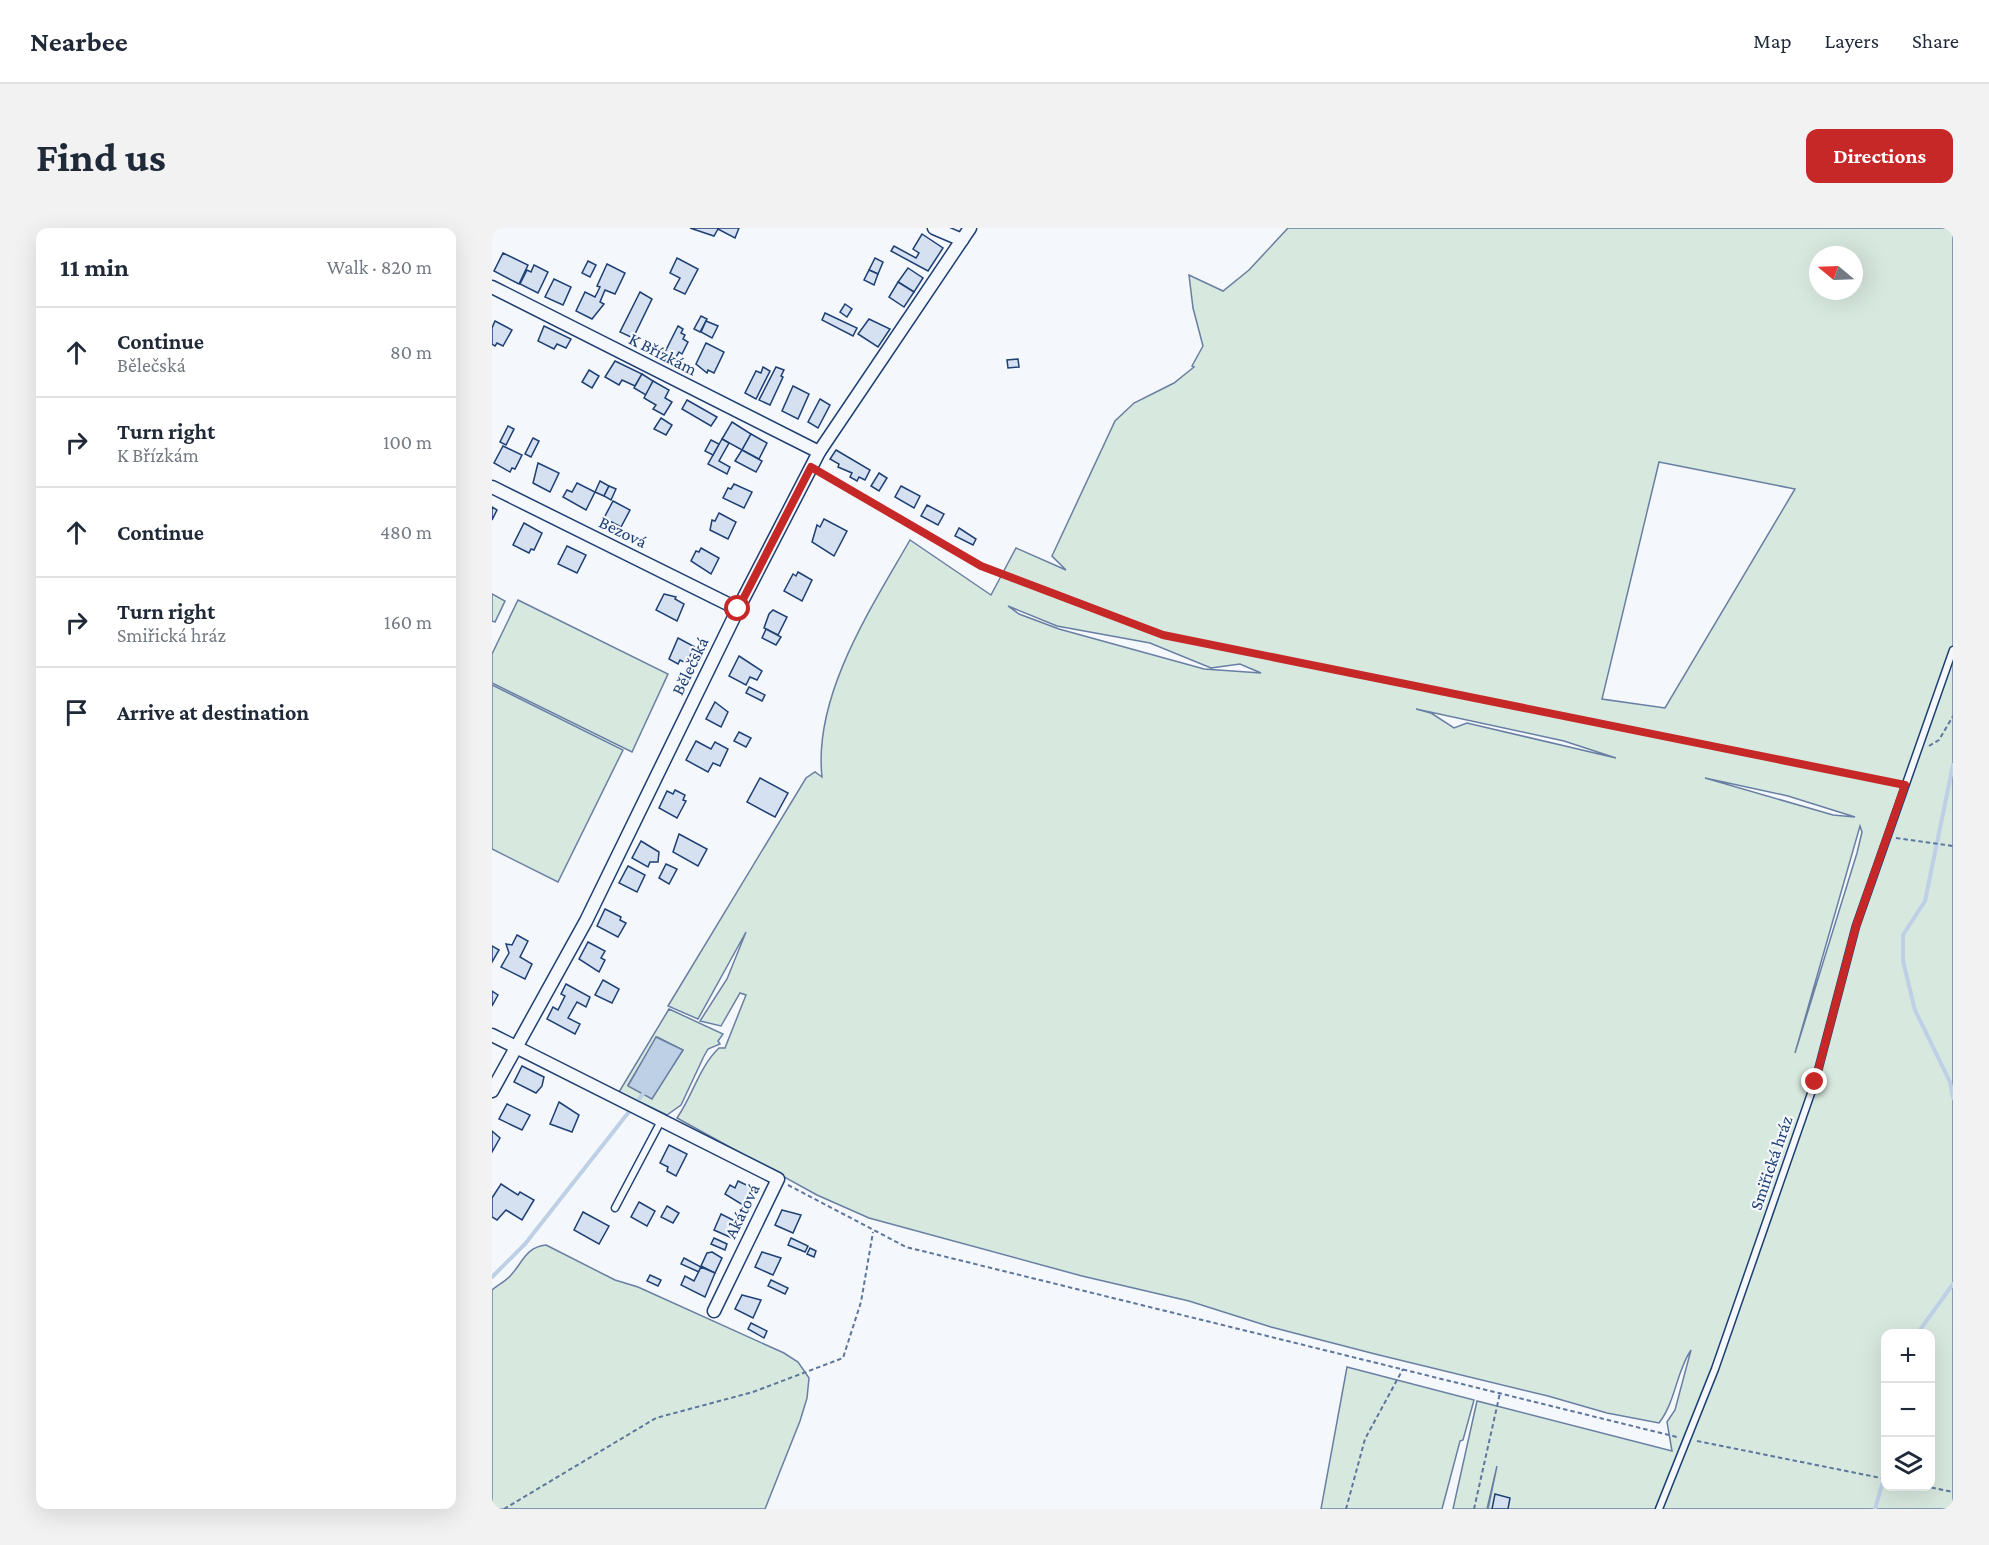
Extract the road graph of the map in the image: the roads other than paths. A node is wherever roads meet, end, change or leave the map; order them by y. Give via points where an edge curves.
1 (934, 228) edge
2 (970, 228) edge
3 (962, 240) junction
4 (492, 288) edge
5 (819, 452) junction
6 (492, 487) edge
7 (738, 609) junction
8 (1953, 650) edge
9 (492, 1035) edge
10 (517, 1047) junction
11 (492, 1091) edge
12 (661, 1120) junction
13 (615, 1208) dead end
14 (714, 1311) dead end
15 (1659, 1509) edge

1 - 3 street
2 - 3 street, Bělečská
3 - 5 street, Bělečská
4 - 5 street, K Břízkám
5 - 7 street, Bělečská
6 - 7 street, Bezová
7 - 10 street, Bělečská via 586,921
8 - 15 lane, Smiřická hráz via 1856,926 1815,1082 1715,1369
9 - 10 street, Akátová
10 - 11 street, Bělečská
10 - 12 street, Akátová
12 - 13 lane
12 - 14 street, Akátová via 778,1179

